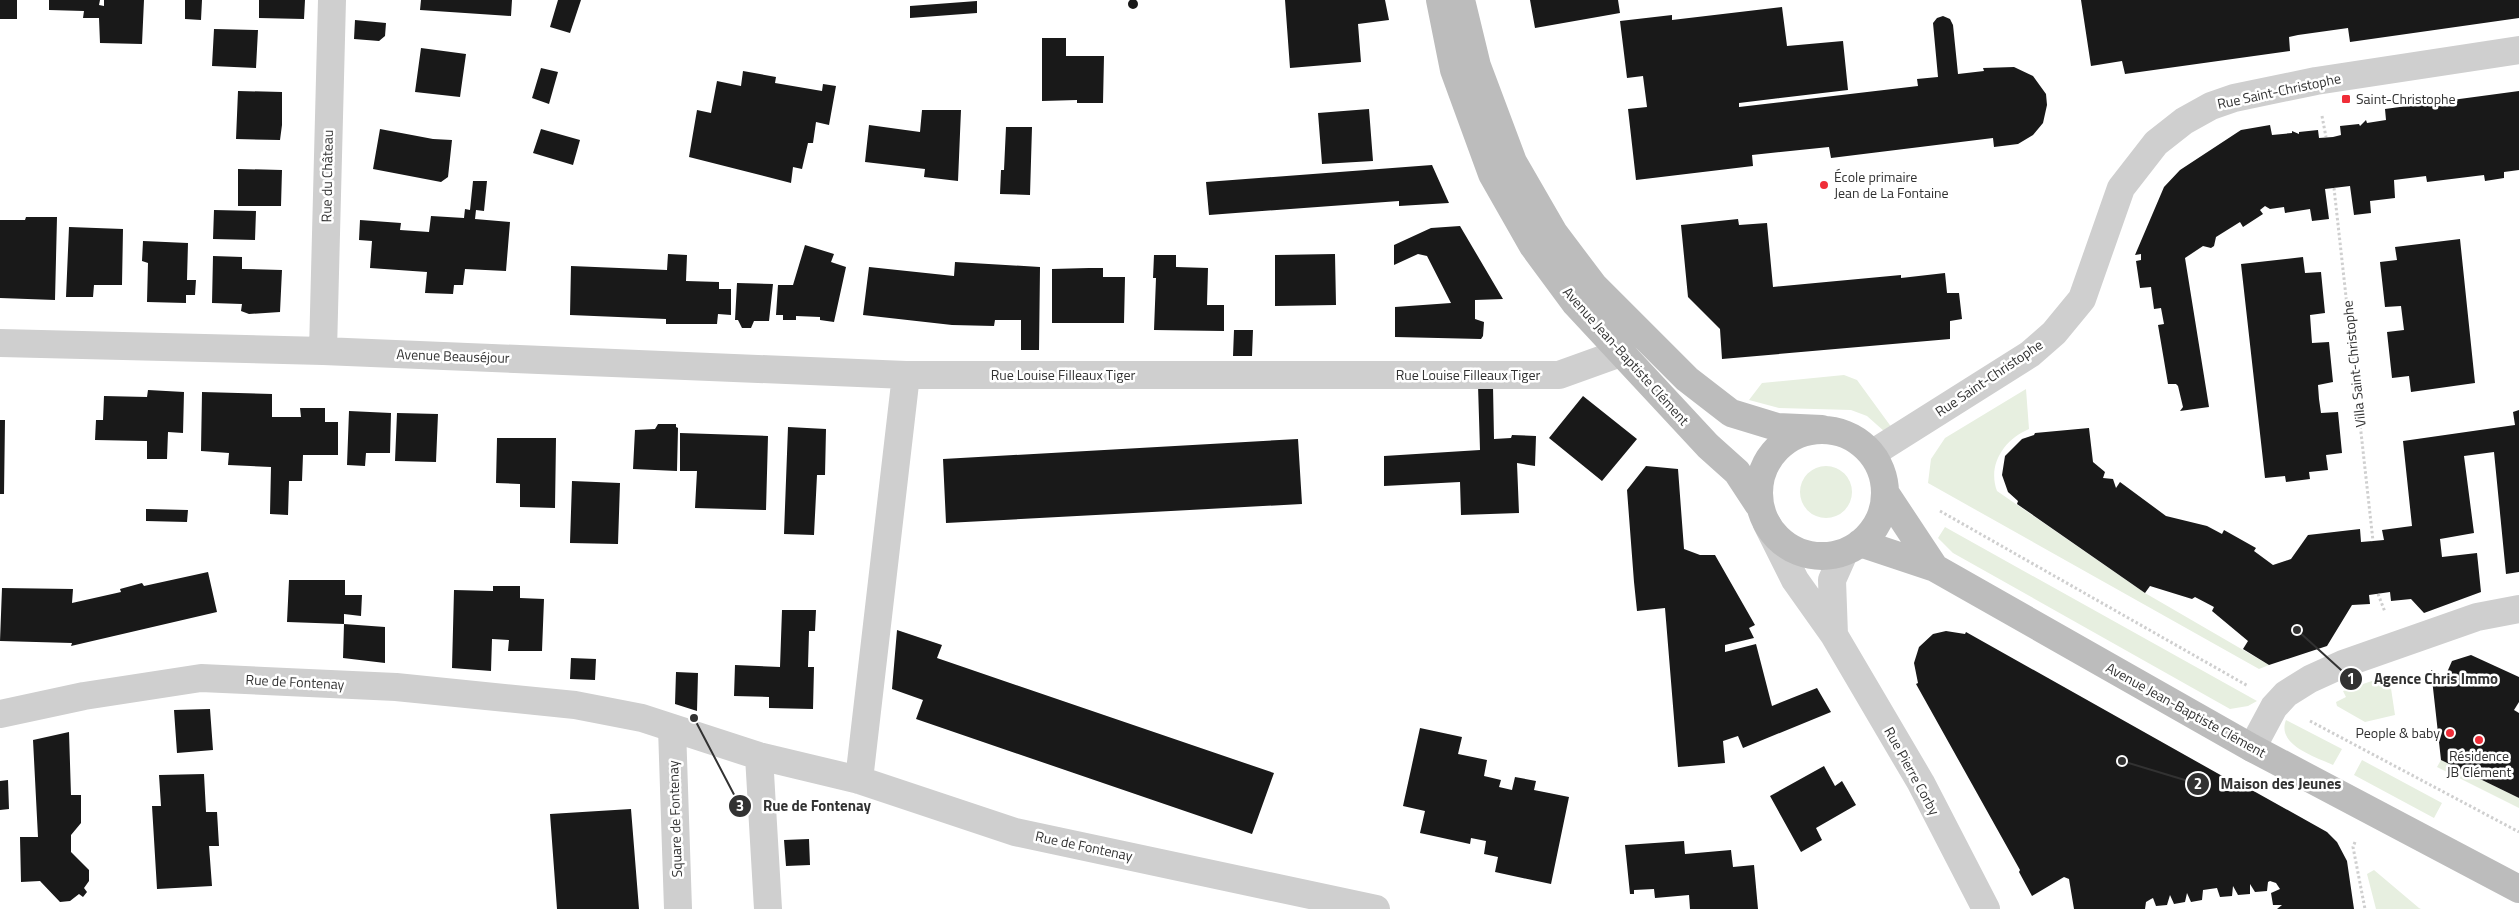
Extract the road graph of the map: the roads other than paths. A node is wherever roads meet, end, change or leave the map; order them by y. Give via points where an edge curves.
1 (332, 0) edge
2 (1440, 0) edge
3 (1461, 0) edge
4 (2519, 50) edge
5 (0, 343) edge
6 (323, 351) junction
7 (1623, 352) junction
8 (906, 375) junction
9 (1822, 429) junction
10 (1873, 453) junction
11 (1886, 494) junction
12 (1763, 514) junction
13 (1852, 548) junction
14 (1935, 568) junction
15 (2519, 609) edge
16 (1834, 635) junction
17 (0, 714) edge
18 (672, 728) junction
19 (2252, 748) junction
20 (759, 756) junction
21 (859, 780) junction
22 (2519, 889) edge
23 (678, 909) edge
24 (768, 909) edge
25 (1376, 909) edge
26 (1986, 909) edge

1 - 6 street, Rue du Château
2 - 7 street, Avenue Jean-Baptiste Clément via 1454,70 1492,174 1533,246 1575,302
3 - 9 street, Avenue Jean-Baptiste Clément via 1477,66 1513,162 1554,232 1594,286 1687,379 1730,413 1777,427
4 - 10 street, Rue Saint-Christophe via 2316,81 2243,96 2211,106 2184,121 2156,143 2121,188 2082,299 2054,333 2030,354
5 - 6 street, Avenue Beauséjour
6 - 8 street, Avenue Beauséjour
7 - 8 street, Rue Louise Filleaux Tiger via 1559,375
7 - 12 street, Avenue Jean-Baptiste Clément via 1708,446 1737,472
8 - 21 street
9 - 10 street via 1842,432 1859,440
9 - 12 street via 1800,432 1767,460 1760,481
10 - 11 street via 1883,473
11 - 13 street via 1876,528
11 - 14 street, Avenue Jean-Baptiste Clément
12 - 13 street via 1781,541 1800,552 1822,556
12 - 16 street, Rue Pierre Corby via 1795,580
13 - 14 street, Avenue Jean-Baptiste Clément
13 - 16 street, Rue Pierre Corby via 1832,580
14 - 19 street, Avenue Jean-Baptiste Clément
15 - 19 street via 2477,617 2343,664 2310,679 2286,694 2274,707
16 - 26 street, Rue Pierre Corby via 1921,783
17 - 18 street, Rue de Fontenay via 84,696 202,678 396,687 575,705 642,718
18 - 20 street, Rue de Fontenay
18 - 23 street, Square de Fontenay
19 - 22 street, Avenue Jean-Baptiste Clément
20 - 21 street, Rue de Fontenay
20 - 24 street
21 - 25 street, Rue de Fontenay via 1016,832

